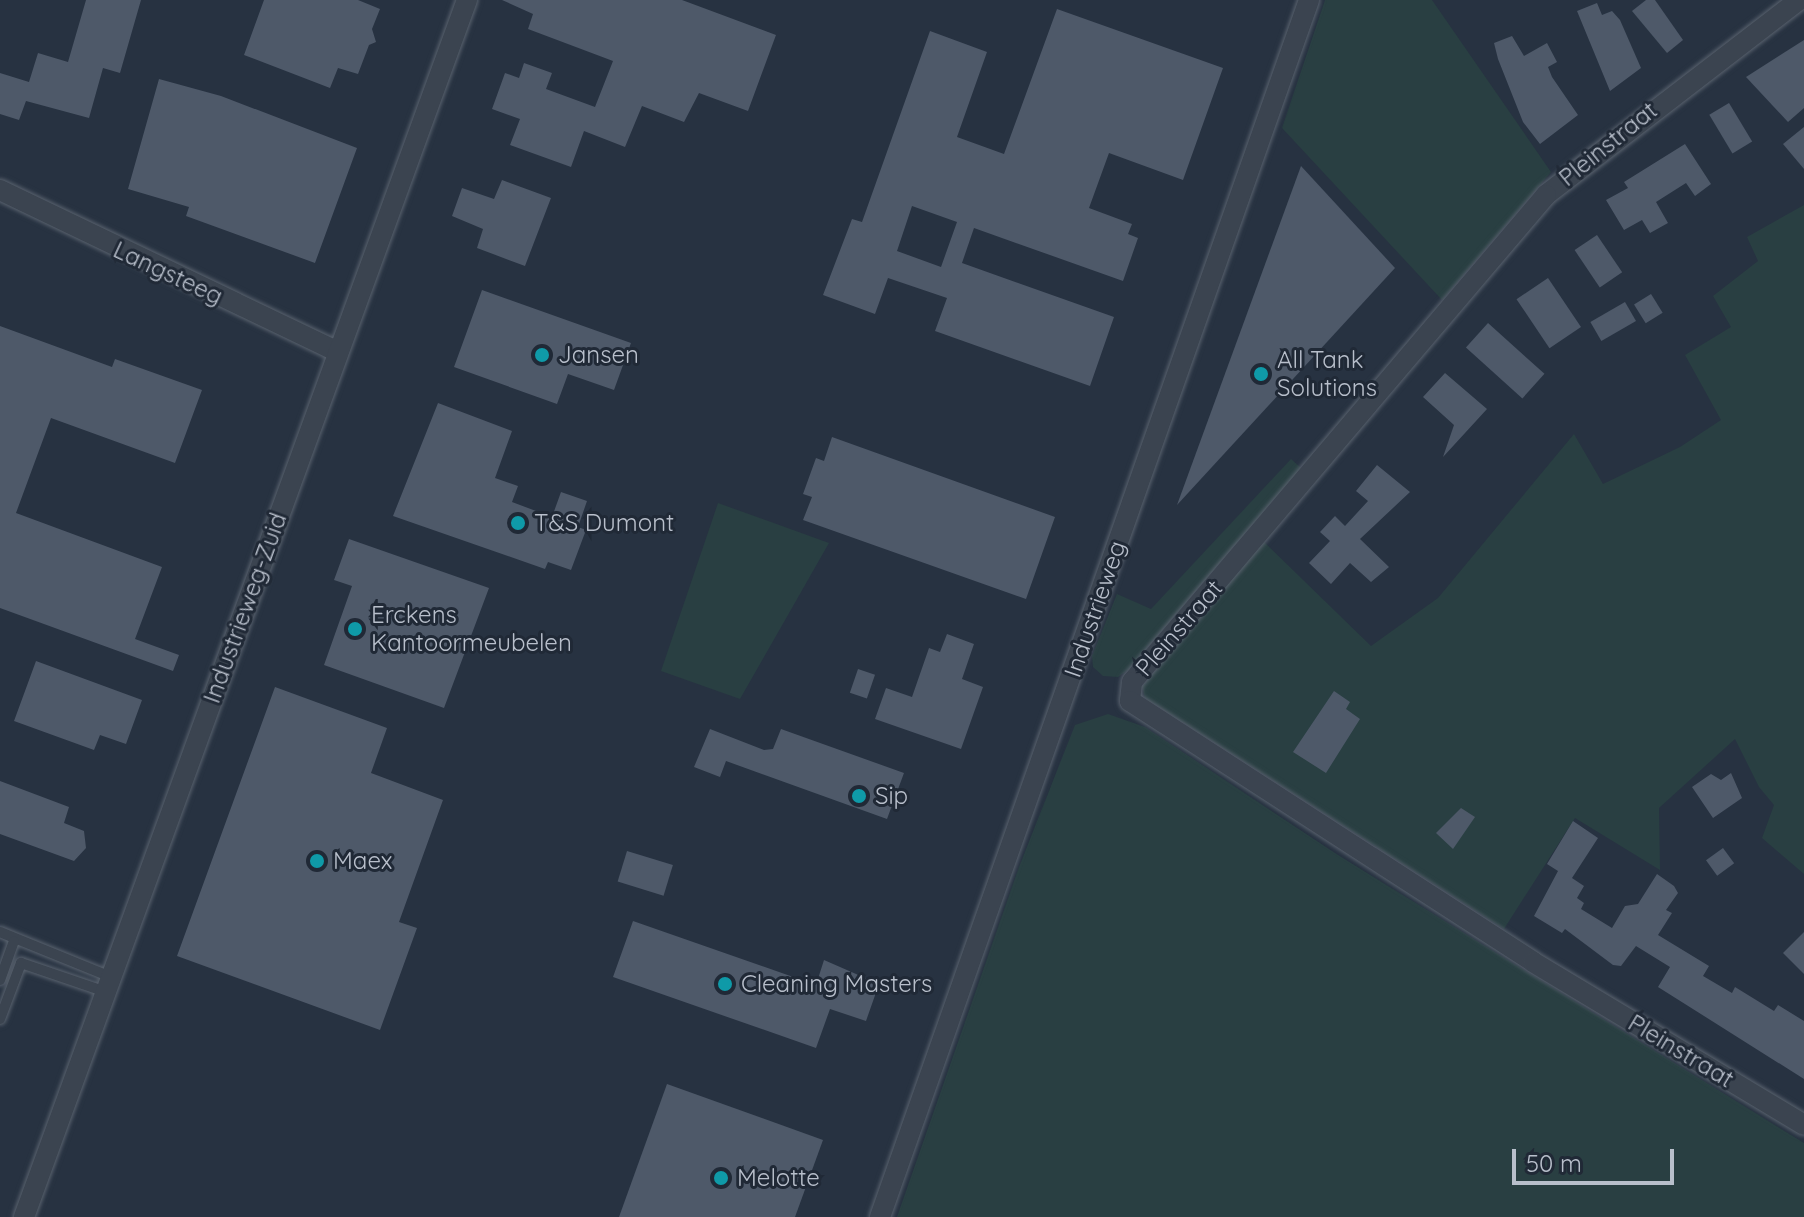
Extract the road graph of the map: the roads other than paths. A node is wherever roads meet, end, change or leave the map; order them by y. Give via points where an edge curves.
1 (467, 0) edge
2 (1309, 0) edge
3 (1799, 0) edge
4 (0, 190) edge
5 (338, 352) junction
6 (0, 932) edge
7 (14, 941) junction
8 (0, 980) edge
9 (108, 985) junction
10 (0, 1019) edge
11 (1804, 1125) edge
12 (24, 1217) edge
13 (880, 1217) edge

1 - 5 street, Industrieweg-Zuid
2 - 13 street, Industrieweg
3 - 11 street, Pleinstraat via 1546,195 1132,682 1130,701 1533,962
4 - 5 street, Langsteeg
5 - 9 street, Industrieweg-Zuid
6 - 7 lane
7 - 8 lane
7 - 9 lane
9 - 10 lane via 21,963
9 - 12 street, Industrieweg-Zuid

